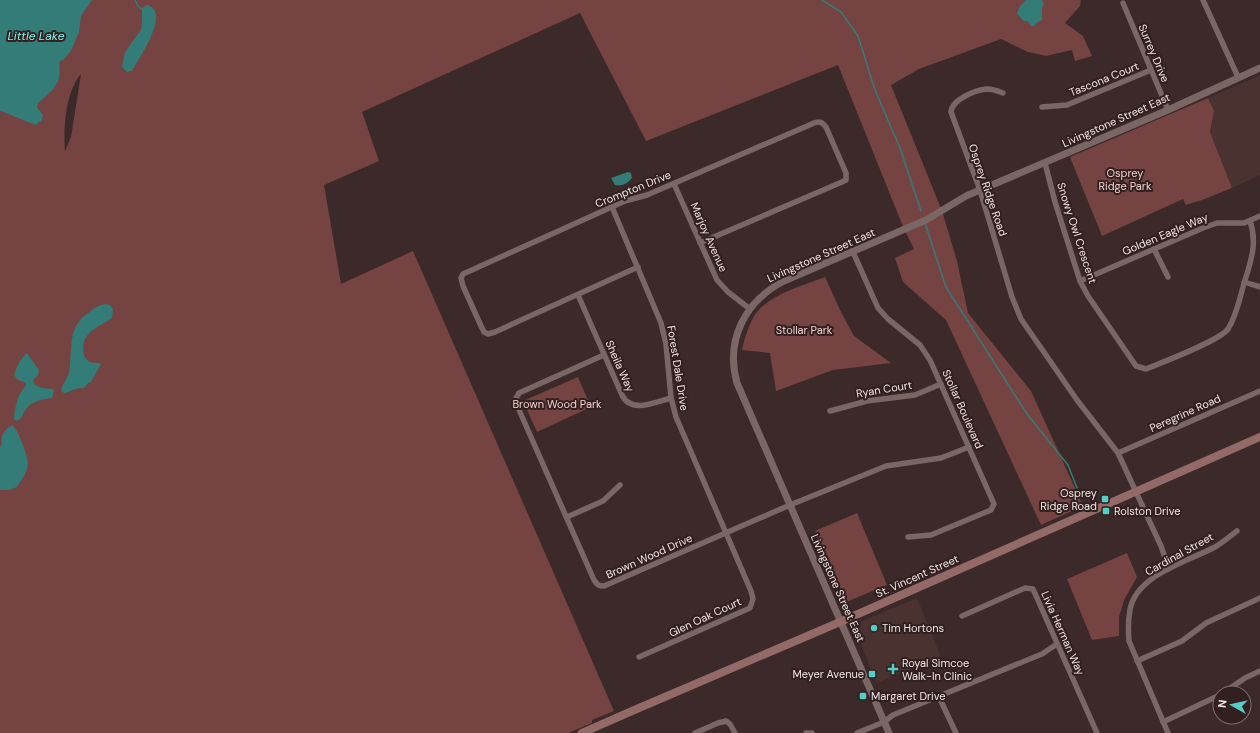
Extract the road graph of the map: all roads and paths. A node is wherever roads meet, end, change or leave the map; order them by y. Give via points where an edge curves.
1 (1203, 0) edge
2 (1122, 3) dead end
3 (1260, 68) edge
4 (1151, 70) junction
5 (1238, 77) junction
6 (1003, 92) dead end
7 (1042, 107) dead end
8 (1168, 110) junction
9 (1045, 163) junction
10 (674, 184) junction
11 (980, 190) junction
12 (612, 207) junction
13 (1260, 216) edge
14 (1250, 221) junction
15 (700, 243) junction
16 (1154, 250) junction
17 (853, 252) junction
18 (638, 267) junction
19 (1168, 277) dead end
20 (1080, 281) junction
21 (1244, 282) junction
22 (1260, 287) edge
23 (578, 295) junction
24 (750, 309) junction
25 (604, 355) junction
26 (941, 384) junction
27 (1260, 391) edge
28 (671, 398) junction
29 (830, 411) dead end
30 (1260, 437) edge
31 (969, 448) junction
32 (1118, 453) junction
33 (620, 485) dead end
34 (1135, 492) junction
35 (790, 505) junction
36 (567, 517) junction
37 (1237, 531) dead end
38 (726, 533) junction
39 (908, 537) dead end
40 (1169, 569) junction
41 (1260, 598) edge
42 (962, 616) dead end
43 (841, 622) junction
44 (1057, 644) junction
45 (639, 657) dead end
46 (1137, 661) junction
47 (1260, 671) edge
48 (1235, 685) edge
49 (939, 697) junction
50 (1212, 699) edge
51 (884, 722) junction
52 (1163, 722) junction
53 (582, 733) edge
54 (695, 733) edge
55 (734, 733) edge
56 (806, 733) edge
57 (812, 733) edge
58 (857, 733) edge
59 (889, 733) edge
60 (956, 733) edge
61 (1097, 733) edge
62 (1168, 733) edge

1 - 5 street
2 - 4 street, Surrey Drive
3 - 5 street, Livingstone Street East
4 - 7 street, Tascona Court via 1066,105
4 - 8 street, Surrey Drive
5 - 8 street, Livingstone Street East
6 - 11 street, Osprey Ridge Road via 989,89 978,91 957,100 951,107 952,117
8 - 9 street, Livingstone Street East
9 - 11 street, Livingstone Street East
9 - 20 street, Snowy Owl Crescent
10 - 12 street, Crompton Drive
10 - 15 street, Marjoy Avenue
10 - 15 street, Crompton Drive via 818,121 826,127 846,173 846,180
11 - 17 street, Livingstone Street East via 926,220
11 - 32 street, Osprey Ridge Road via 1021,319 1077,400
12 - 18 street, Forest Dale Drive
12 - 23 street, Crompton Drive via 463,274 461,278 481,326 488,334
13 - 14 street, Golden Eagle Way
14 - 16 street, Golden Eagle Way via 1212,224
14 - 21 street, Snowy Owl Crescent via 1253,256
15 - 24 street, Marjoy Avenue via 722,287
16 - 19 street
16 - 20 street, Golden Eagle Way
17 - 24 street, Livingstone Street East via 778,285 759,298
17 - 26 street, Stollar Boulevard via 878,308 920,345
18 - 23 street, Crompton Drive
18 - 28 street, Forest Dale Drive via 663,332
20 - 21 street, Snowy Owl Crescent via 1136,366 1146,369 1211,341 1227,330 1236,314
21 - 22 street
23 - 25 street, Sheila Way
24 - 35 street, Livingstone Street East via 739,328 735,343 734,374
25 - 28 street, Sheila Way via 626,402 636,406
25 - 36 street, Brown Wood Drive via 519,393 516,398
26 - 29 street, Ryan Court via 915,395 867,401
26 - 31 street, Stollar Boulevard
27 - 32 street, Peregrine Road
28 - 38 street, Forest Dale Drive via 680,428
30 - 34 main road, St. Vincent Street
31 - 35 street, Brown Wood Drive via 941,458 886,466
31 - 39 street, Stollar Boulevard via 993,501 993,508 931,536
32 - 34 street, Osprey Ridge Road
33 - 36 street via 603,501
34 - 40 street
34 - 43 main road, St. Vincent Street
35 - 38 street, Brown Wood Drive
35 - 43 street, Livingstone Street East
36 - 38 street, Brown Wood Drive via 594,580 600,586
37 - 40 street, Cardinal Street via 1216,546
38 - 45 street, Glen Oak Court via 751,591 753,599 750,608
40 - 46 street, Cardinal Street via 1148,581 1137,594 1130,609 1129,641
41 - 46 street via 1206,623 1182,641
42 - 44 street, Livia Herman Way via 1030,588 1035,592
43 - 51 street, Livingstone Street East
43 - 53 main road, St. Vincent Street
44 - 49 street via 1042,654
44 - 61 street, Livia Herman Way
46 - 52 street, Cardinal Street
47 - 48 street
49 - 51 street
49 - 60 street
50 - 52 street
51 - 58 street
51 - 59 street, Livingstone Street East
52 - 62 street, Cardinal Street
54 - 55 street via 726,722 730,724
56 - 57 street

